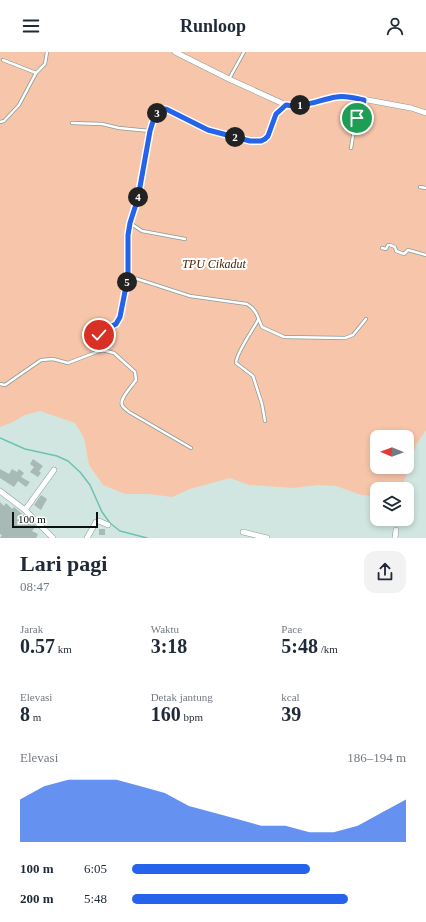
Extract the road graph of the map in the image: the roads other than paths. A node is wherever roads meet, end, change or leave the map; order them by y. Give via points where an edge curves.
1 (47, 52) edge
2 (175, 52) edge
3 (244, 52) edge
4 (3, 60) dead end
5 (36, 73) junction
6 (229, 79) junction
7 (364, 100) junction
8 (286, 105) junction
9 (426, 113) edge
10 (0, 122) edge
11 (72, 123) dead end
12 (150, 131) junction
13 (352, 148) dead end
14 (420, 187) dead end
15 (426, 188) edge
16 (130, 223) junction
17 (185, 239) dead end
18 (382, 248) dead end
19 (426, 255) edge
20 (128, 276) junction
21 (366, 319) dead end
22 (258, 320) junction
23 (102, 350) junction
24 (0, 384) edge
25 (265, 421) dead end
26 (191, 448) dead end
27 (54, 470) dead end
28 (0, 491) edge
29 (25, 510) junction
30 (108, 525) dead end
31 (396, 530) dead end
32 (243, 532) dead end
33 (54, 538) edge
34 (87, 538) edge
35 (267, 538) edge
36 (395, 538) edge

1 - 5 lane via 45,64
2 - 6 street
3 - 6 lane
4 - 5 lane
5 - 10 lane via 19,105
6 - 8 street
7 - 8 street via 346,96 294,106
7 - 9 street
7 - 13 lane via 361,116 356,118
8 - 12 lane via 276,114 268,136 261,141 250,141 208,130 162,108
11 - 12 lane via 102,124
12 - 16 lane via 138,198
14 - 15 lane
16 - 17 lane via 142,231
16 - 20 lane
18 - 19 lane via 386,249 390,245 404,254 408,250
20 - 22 lane via 190,296 247,304 256,311
20 - 23 lane via 119,321 99,335 97,341
21 - 22 lane via 353,335 334,339 284,337 262,327
22 - 25 lane via 240,350 236,363 253,376
23 - 24 lane via 68,363 53,359 41,360 12,381 5,385
23 - 26 lane via 114,353 135,372 136,380 124,395 123,406
27 - 29 street
28 - 29 street
29 - 33 street
30 - 34 street via 96,522
31 - 36 street
32 - 35 street

